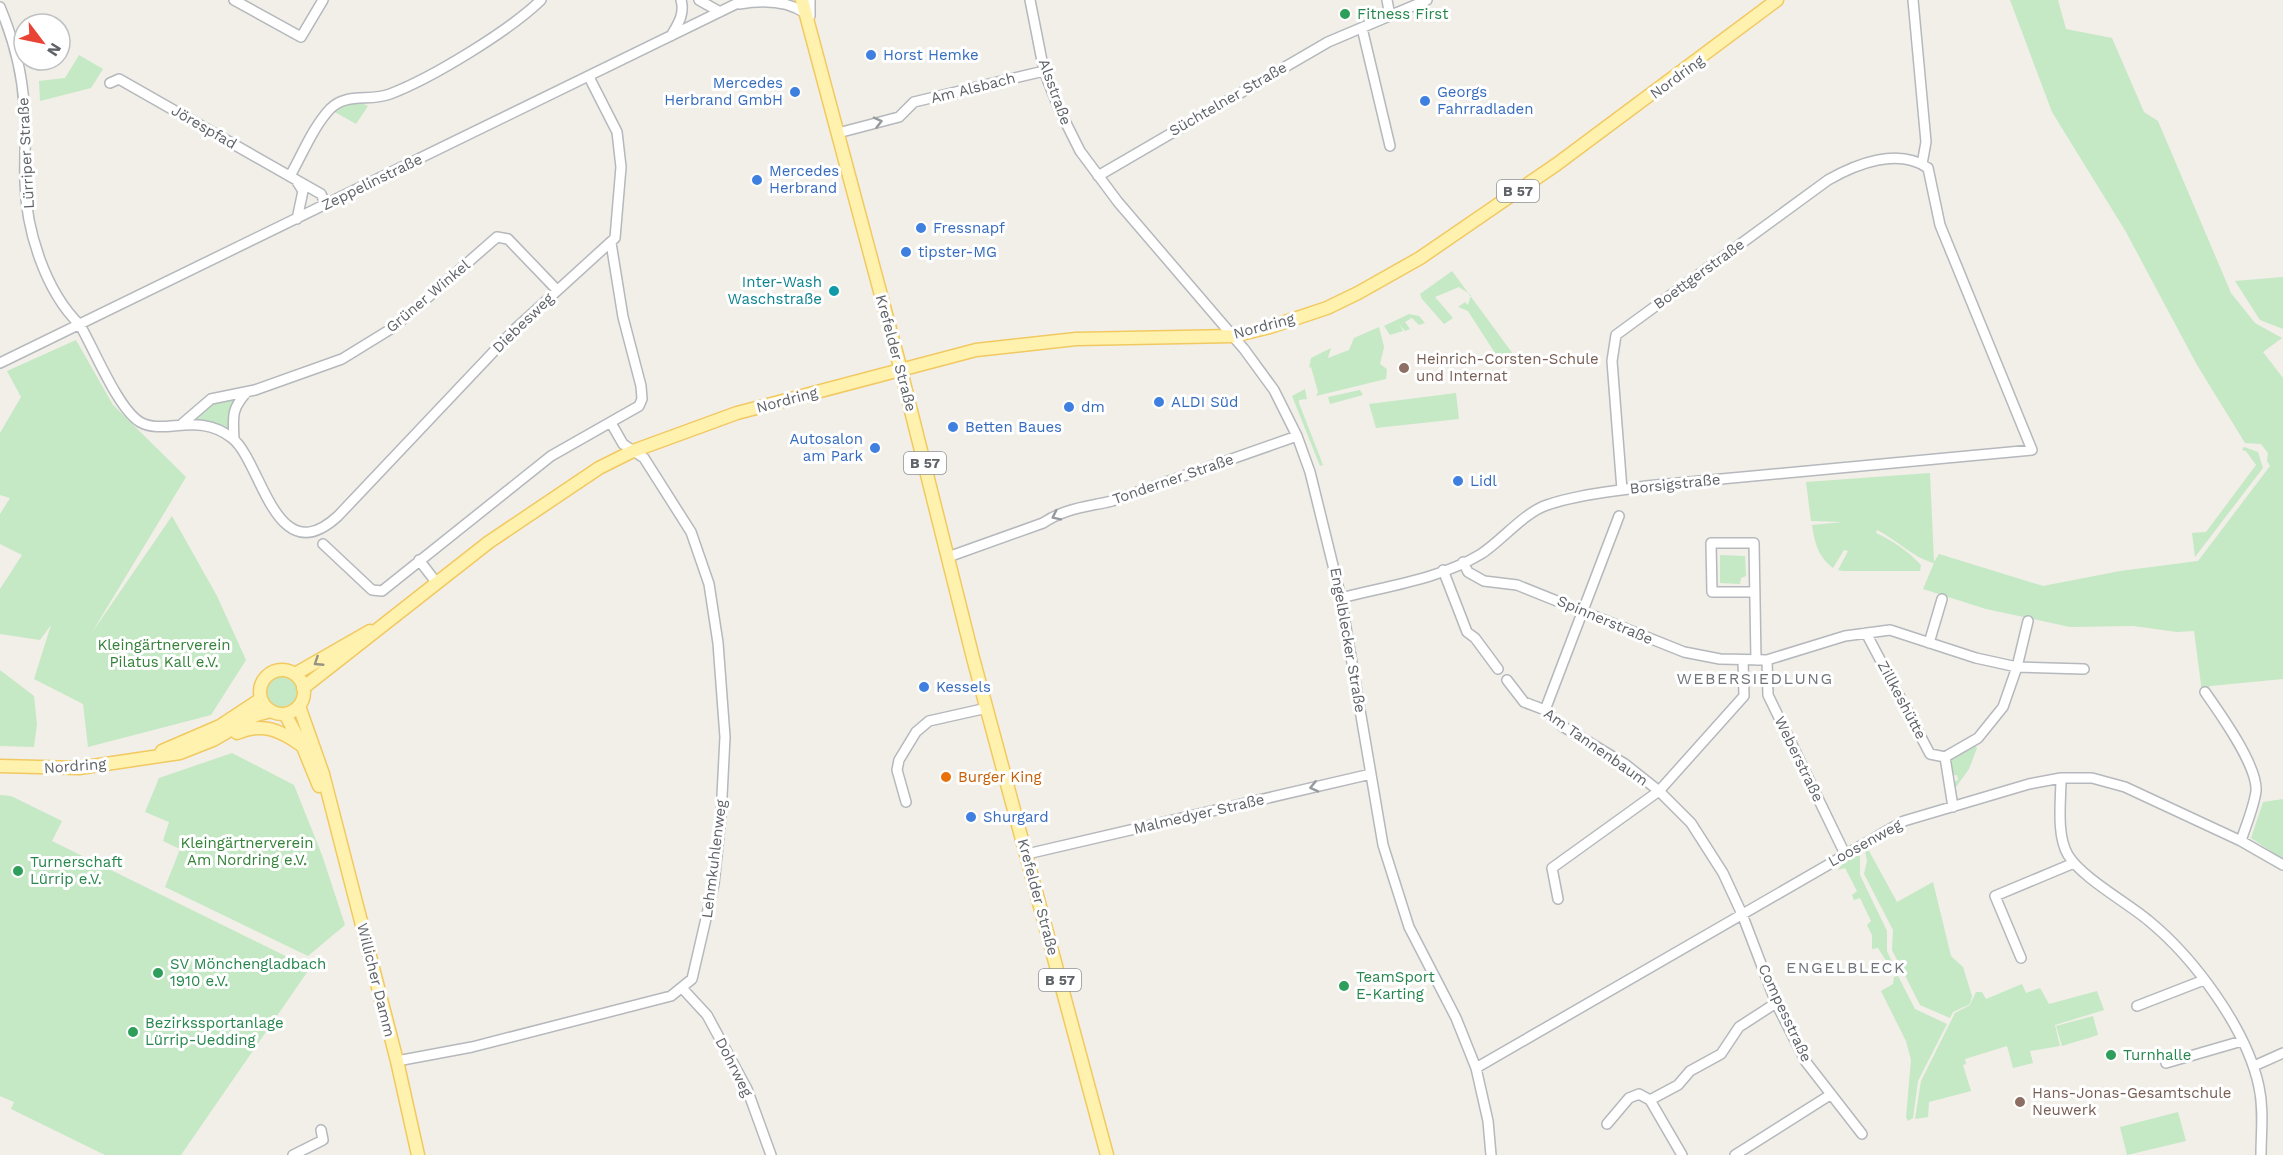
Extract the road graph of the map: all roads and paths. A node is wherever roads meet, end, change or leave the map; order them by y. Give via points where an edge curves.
1 (234, 0) edge
2 (323, 0) edge
3 (542, 0) edge
4 (681, 0) edge
5 (699, 0) edge
6 (744, 0) edge
7 (802, 0) edge
8 (810, 0) edge
9 (1030, 0) edge
10 (1387, 0) edge
11 (1427, 0) edge
12 (1777, 0) edge
13 (1913, 0) edge
14 (733, 4) junction
15 (0, 7) edge
16 (720, 12) junction
17 (1390, 16) junction
18 (3, 18) edge
19 (808, 19) junction
20 (1362, 28) junction
21 (670, 37) junction
22 (1044, 71) junction
23 (589, 77) junction
24 (110, 83) dead end
25 (838, 133) junction
26 (1390, 146) dead end
27 (1922, 164) junction
28 (1098, 176) junction
29 (293, 178) junction
30 (326, 205) junction
31 (297, 219) junction
32 (611, 243) junction
33 (557, 290) junction
34 (80, 325) junction
35 (1233, 336) junction
36 (1, 359) edge
37 (901, 370) junction
38 (247, 392) junction
39 (183, 423) junction
40 (611, 423) junction
41 (1297, 436) junction
42 (234, 439) junction
43 (633, 451) junction
44 (1622, 490) junction
45 (1619, 516) dead end
46 (322, 544) dead end
47 (948, 557) junction
48 (419, 560) junction
49 (1463, 562) junction
50 (1443, 570) junction
51 (436, 582) junction
52 (1755, 592) junction
53 (1341, 598) junction
54 (1942, 599) dead end
55 (1581, 611) junction
56 (2028, 621) dead end
57 (377, 628) junction
58 (1866, 633) junction
59 (1929, 643) junction
60 (1743, 660) junction
61 (1756, 660) junction
62 (1767, 660) junction
63 (2017, 667) junction
64 (1498, 669) dead end
65 (2084, 669) dead end
66 (295, 674) junction
67 (1507, 681) dead end
68 (303, 688) junction
69 (2205, 692) dead end
70 (261, 699) junction
71 (299, 706) junction
72 (987, 708) junction
73 (1545, 710) junction
74 (271, 711) junction
75 (285, 714) junction
76 (213, 740) junction
77 (303, 747) junction
78 (150, 757) junction
79 (1945, 757) junction
80 (0, 766) edge
81 (1371, 774) junction
82 (2061, 778) junction
83 (1659, 791) junction
84 (906, 802) dead end
85 (329, 806) junction
86 (1953, 807) junction
87 (2241, 840) junction
88 (1027, 854) junction
89 (1845, 854) junction
90 (2074, 863) junction
91 (2283, 865) edge
92 (1558, 899) dead end
93 (1742, 914) junction
94 (2021, 958) dead end
95 (2204, 980) junction
96 (682, 988) junction
97 (1776, 1002) junction
98 (2137, 1006) dead end
99 (2242, 1041) junction
100 (2283, 1053) edge
101 (397, 1061) junction
102 (2166, 1063) dead end
103 (2254, 1066) junction
104 (1476, 1068) junction
105 (1830, 1095) junction
106 (1650, 1100) junction
107 (1607, 1124) dead end
108 (321, 1130) dead end
109 (1862, 1134) dead end
110 (293, 1155) edge
111 (418, 1155) edge
112 (771, 1155) edge
113 (1107, 1155) edge
114 (1491, 1155) edge
115 (1682, 1155) edge
116 (1735, 1155) edge
117 (2261, 1155) edge

1 - 2 street via 301,38
3 - 29 street via 425,78 389,95 345,99 330,109
4 - 21 street via 680,20
5 - 16 street
6 - 14 street, Zeppelinstraße
7 - 19 main road, Krefelder Straße
8 - 19 street
9 - 22 street, Alsstraße
10 - 17 street
11 - 17 street, Süchtelner Straße
12 - 35 main road, Nordring / B 57 via 1557,164 1420,258 1327,308
13 - 27 street via 1926,142
14 - 16 street, Zeppelinstraße
14 - 19 street via 775,1 796,5
15 - 18 street, Lürriper Straße
16 - 21 street, Zeppelinstraße
17 - 20 street, Süchtelner Straße
18 - 34 street, Lürriper Straße via 20,67 27,149 25,182 33,231 53,287
19 - 25 main road, Krefelder Straße
20 - 26 street
20 - 28 street, Süchtelner Straße via 1328,42
21 - 23 street, Zeppelinstraße
25 -> 22 street, Am Alsbach via 899,117 914,102
22 - 28 street, Alsstraße via 1072,138
23 - 30 street, Zeppelinstraße
23 - 32 street via 616,132 621,167 617,231
24 - 29 street, Jörespfad via 119,79
25 - 37 main road, Krefelder Straße
27 - 44 street, Boettgerstraße via 1908,158 1851,166 1616,335 1612,361
27 - 44 street, Borsigstraße via 1932,177 1940,225 2032,450
28 - 35 street, Engelblecker Straße
29 - 30 street, Jörespfad via 321,194
29 - 31 street via 303,191
30 - 31 street, Zeppelinstraße
31 - 34 street, Zeppelinstraße
32 - 33 street, Diebesweg
32 - 40 street via 623,317 642,393 639,406
33 - 38 street, Grüner Winkel via 508,239 497,237 424,303 371,342 315,371
33 - 42 street, Diebesweg via 324,529 302,531 288,525 263,494
34 - 36 street, Zeppelinstraße
34 - 39 street via 127,410 141,422 156,426
35 - 37 main road, Nordring / B 57 via 1019,344 976,350
35 - 41 street, Engelblecker Straße via 1274,390
37 - 43 main road, Nordring via 737,413
37 - 47 main road, Krefelder Straße / B 57
38 - 39 street, Grüner Winkel via 211,399
38 - 42 street via 236,403 232,417
39 - 42 street via 201,424
40 - 43 street via 623,444
40 - 48 street via 551,456
41 -> 47 street, Tonderner Straße via 1112,501 1055,515 1043,523
41 - 53 street, Engelblecker Straße via 1310,472
43 - 51 main road, Nordring via 543,504
43 - 96 street, Lehmkuhlenweg via 644,458 691,532 709,584 718,643 725,737 714,884 692,979
44 - 49 street, Borsigstraße via 1576,496 1544,506 1480,554
45 - 55 street
46 - 48 street via 372,590 382,591
47 - 72 main road, Krefelder Straße / B 57
48 - 51 street
49 - 50 street, Borsigstraße
49 - 55 street, Spinnerstraße via 1468,572 1484,581 1517,585
50 - 53 street, Borsigstraße
50 - 64 street via 1467,632 1476,638
51 - 57 main road, Nordring
52 - 52 street via 1754,543 1711,543 1712,592
52 - 61 street
53 - 81 street, Engelblecker Straße
54 - 59 street
55 - 60 street, Spinnerstraße via 1684,652
55 - 73 street
56 - 63 street
57 -> 66 main road, Nordring
57 - 68 main road, Nordring via 361,645
58 - 59 street via 1890,630
58 - 62 street, Spinnerstraße
58 - 79 street, Zillkeshütte via 1930,754
59 - 63 street
60 - 61 street, Spinnerstraße
60 - 83 street via 1744,696
61 - 62 street, Spinnerstraße
62 - 89 street, Weberstraße via 1768,695
63 - 65 street
63 - 79 street via 2003,707 1978,738
66 - 68 main road
66 - 70 main road via 282,670 269,674 261,685
67 - 73 street, Am Tannenbaum via 1524,702
68 - 71 main road
69 - 87 street via 2229,726 2254,774 2256,790
70 - 74 main road
70 - 78 main road, Nordring via 220,726
71 - 75 main road
71 - 85 main road, Willicher Damm
72 - 84 street via 929,721 916,732 897,770
72 - 88 main road, Krefelder Straße / B 57
73 - 83 street, Am Tannenbaum via 1562,726 1625,764
74 - 75 main road
74 - 76 main road, Nordring via 256,715
75 - 77 main road, Willicher Damm
76 - 77 main road via 264,727 279,731
76 - 78 main road, Nordring via 180,753
77 - 85 main road, Willicher Damm
78 - 80 main road, Nordring via 79,768
79 - 86 street
81 -> 88 street, Malmedyer Straße
81 - 104 street, Engelblecker Straße via 1383,845 1409,927 1456,1018
82 - 86 street, Loosenweg
82 - 87 street, Loosenweg via 2092,778 2125,787
82 - 90 street via 2062,832 2066,853
83 - 92 street, Am Tannenbaum via 1552,868
83 - 93 street, Am Tannenbaum via 1691,823
85 - 101 main road, Willicher Damm
86 - 89 street, Loosenweg via 1904,821
87 - 91 street, Loosenweg
88 - 113 main road, Krefelder Straße / B 57
89 - 93 street, Loosenweg
90 - 94 street via 1995,896
90 - 95 street via 2151,922
93 - 97 street, Compesstraße
93 - 104 street, Loosenweg
95 - 98 street
95 - 99 street
96 - 101 street via 671,996 472,1047
96 - 112 street, Dohrweg via 707,1015 747,1089
97 - 105 street, Compesstraße via 1806,1062
97 - 106 street via 1739,1027 1721,1054
99 - 102 street
99 - 103 street
100 - 103 street
101 - 111 main road, Willicher Damm
103 - 117 street via 2263,1114
104 - 114 street, Engelblecker Straße
105 - 109 street, Compesstraße
105 - 116 street
106 - 107 street via 1639,1094 1629,1098
106 - 115 street
108 - 110 street via 323,1140

